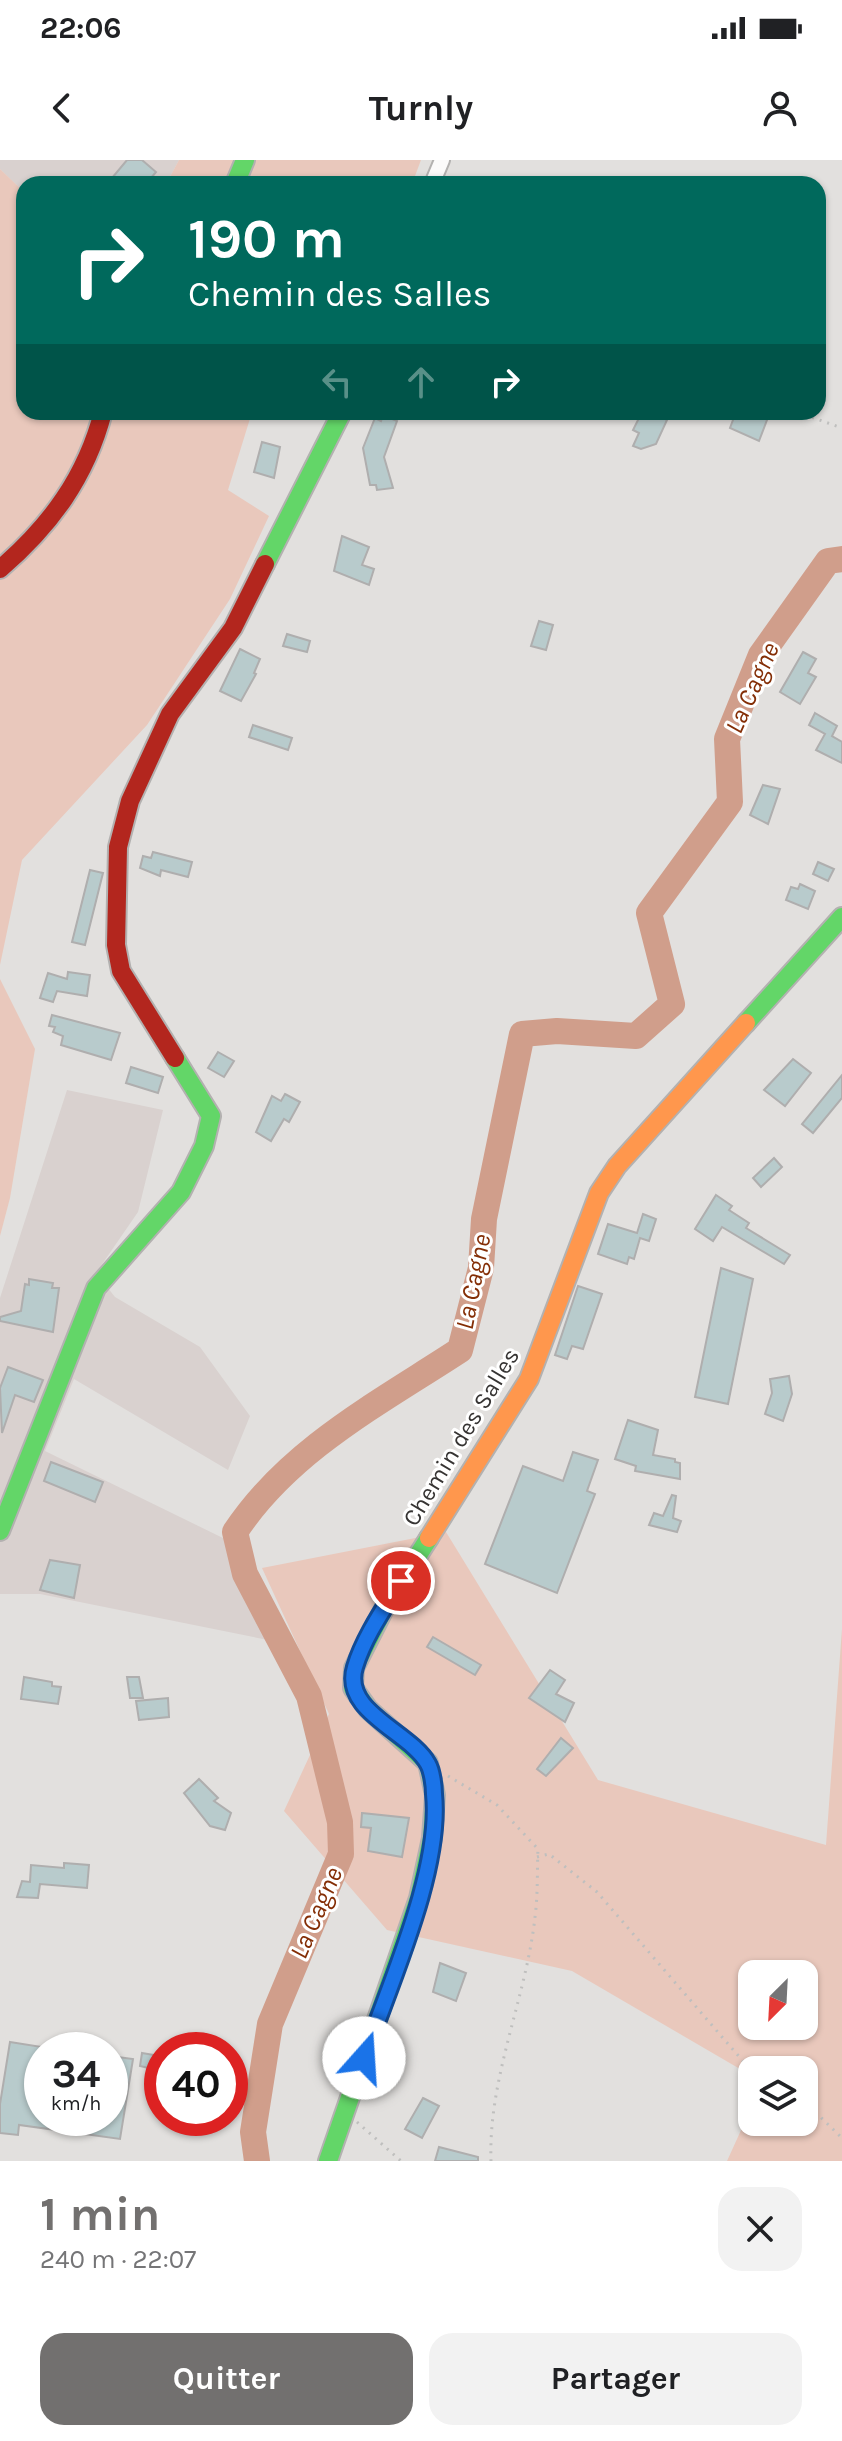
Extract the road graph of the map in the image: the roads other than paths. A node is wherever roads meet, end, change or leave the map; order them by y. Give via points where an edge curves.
1 (100, 420) edge
2 (338, 420) edge
3 (0, 569) edge
4 (842, 917) edge
5 (0, 1531) edge
6 (328, 2161) edge

1 - 3 street via 84,472 60,509 33,543
2 - 5 street via 233,628 170,714 130,801 118,847 116,945 121,971 211,1116 206,1145 192,1180 96,1288
4 - 6 street, Chemin des Salles via 605,1184 529,1379 385,1607 354,1668 353,1688 368,1709 428,1763 435,1795 419,1898

